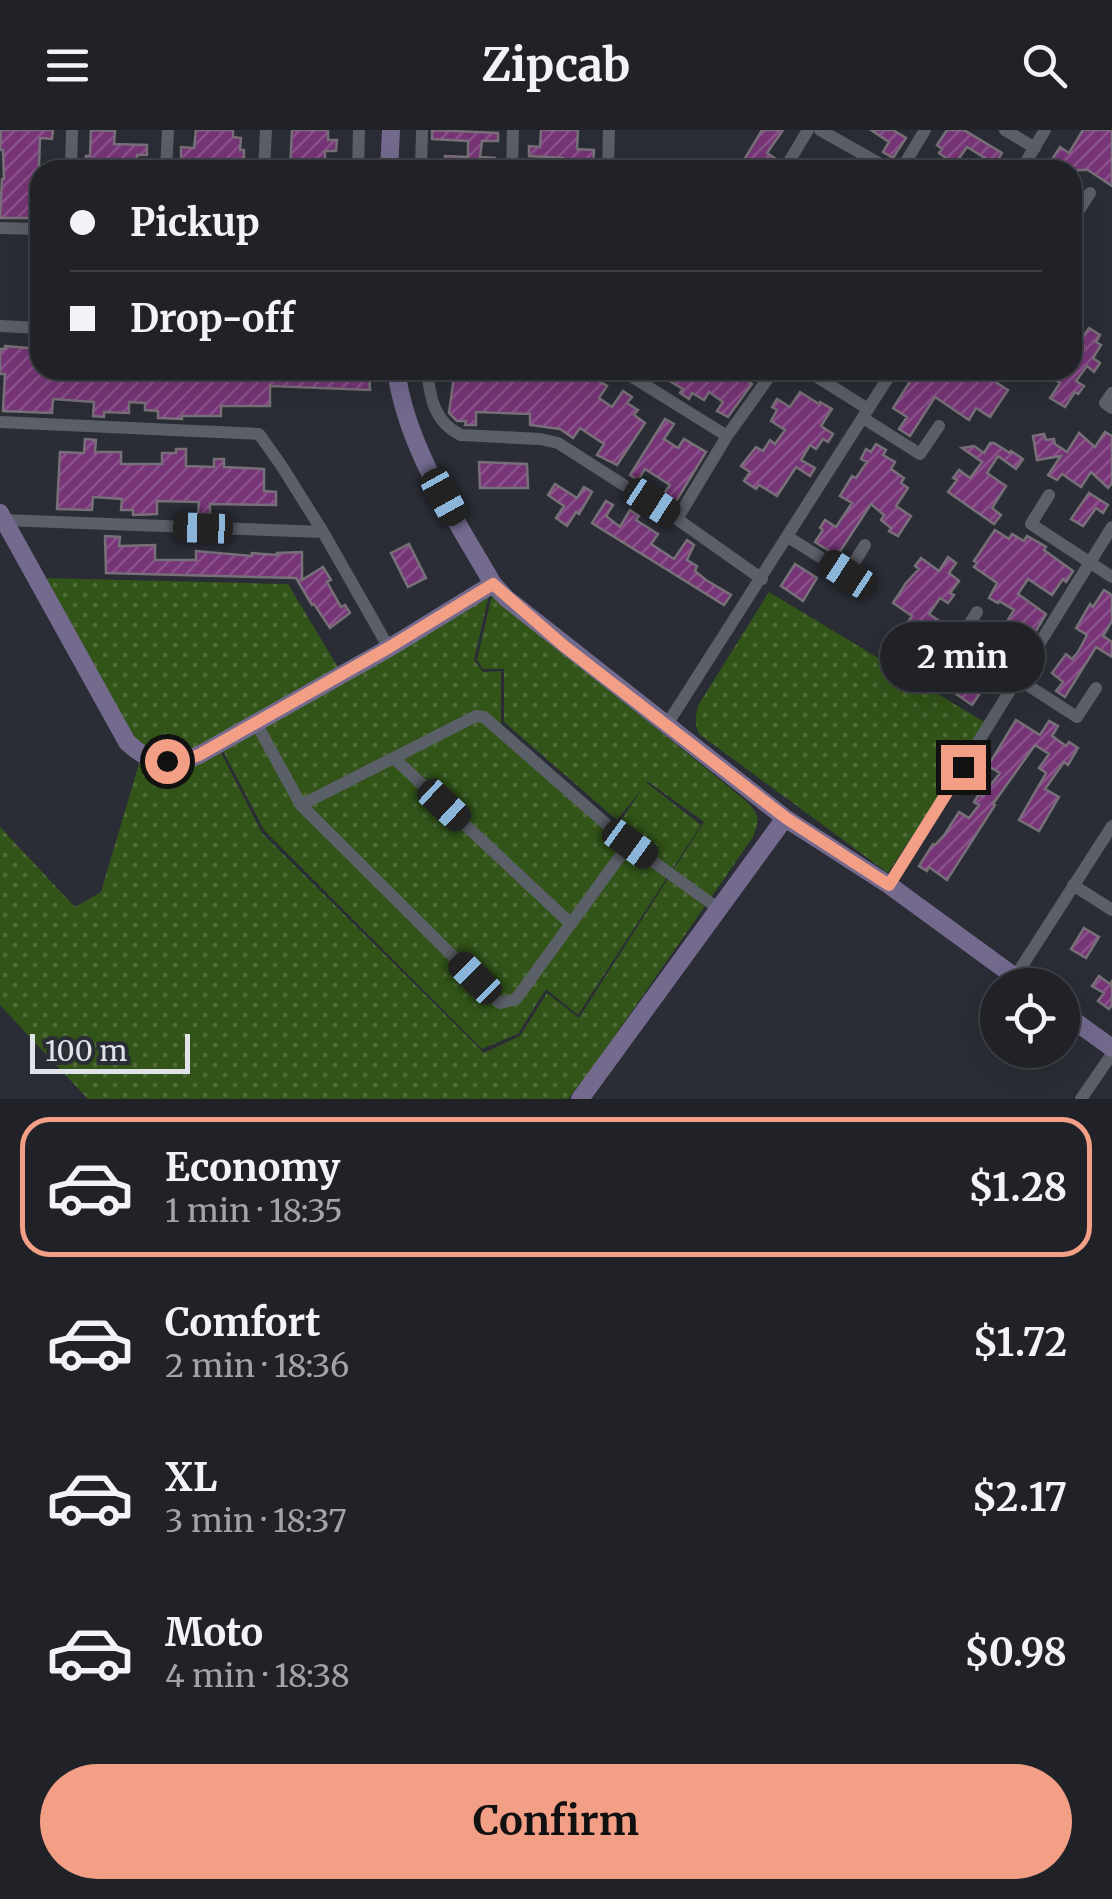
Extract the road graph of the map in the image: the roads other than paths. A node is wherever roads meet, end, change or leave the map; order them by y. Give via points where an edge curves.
1 (72, 130) edge
2 (168, 130) edge
3 (266, 130) edge
4 (360, 130) edge
5 (391, 130) edge
6 (422, 130) edge
7 (514, 130) edge
8 (610, 130) edge
9 (808, 130) edge
10 (820, 130) edge
11 (925, 130) edge
12 (1005, 130) edge
13 (1046, 130) edge
14 (1035, 148) junction
15 (70, 160) edge
16 (166, 160) edge
17 (264, 160) edge
18 (358, 160) edge
19 (390, 160) edge
20 (420, 160) edge
21 (512, 160) edge
22 (608, 160) edge
23 (790, 160) edge
24 (872, 160) edge
25 (907, 160) edge
26 (1027, 160) edge
27 (1090, 193) dead end
28 (1082, 205) edge
29 (0, 228) edge
30 (30, 229) edge
31 (0, 326) edge
32 (30, 328) edge
33 (398, 380) edge
34 (428, 380) edge
35 (637, 380) edge
36 (767, 380) edge
37 (820, 380) edge
38 (886, 380) edge
39 (1112, 393) edge
40 (1112, 408) edge
41 (865, 413) junction
42 (0, 422) edge
43 (938, 426) dead end
44 (727, 436) junction
45 (1050, 495) dead end
46 (2, 516) edge
47 (677, 519) junction
48 (1112, 528) edge
49 (322, 532) junction
50 (788, 537) junction
51 (865, 545) dead end
52 (1090, 563) junction
53 (1112, 577) edge
54 (762, 578) junction
55 (493, 584) junction
56 (977, 612) dead end
57 (388, 648) junction
58 (1018, 678) junction
59 (1096, 688) dead end
60 (256, 723) junction
61 (666, 726) junction
62 (394, 758) junction
63 (301, 805) junction
64 (786, 818) junction
65 (1112, 826) edge
66 (630, 844) junction
67 (1073, 884) junction
68 (889, 885) junction
69 (719, 908) junction
70 (1112, 910) edge
71 (571, 924) junction
72 (1002, 968) edge
73 (1027, 968) edge
74 (1080, 1026) edge
75 (1112, 1051) edge
76 (580, 1099) edge
77 (1081, 1099) edge

1 - 15 street
2 - 16 street
3 - 17 street
4 - 18 street
5 - 19 street
6 - 20 street
7 - 21 street
8 - 22 street
9 - 23 street
10 - 24 street
11 - 25 street
12 - 14 street
13 - 14 street
14 - 26 street
27 - 28 street
29 - 30 street
31 - 32 street
33 - 55 street via 410,430
34 - 47 street via 436,413 450,430 558,443
35 - 44 street
36 - 44 street
37 - 41 street
38 - 41 street
39 - 40 street via 1105,404
41 - 43 street via 920,454
41 - 50 street
42 - 49 street via 259,434
44 - 47 street
45 - 52 street via 1030,524
46 - 49 street
46 - 60 street via 127,742 140,754 185,760
47 - 54 street
48 - 52 street
49 - 57 street
50 - 51 street via 847,574
50 - 54 street
52 - 53 street
52 - 58 street
54 - 61 street
55 - 57 street
55 - 61 street
56 - 58 street via 959,640
57 - 60 street
58 - 59 street via 1078,716
58 - 68 street
60 - 63 street
61 - 64 street
62 - 63 street
62 - 66 street via 484,717
62 - 71 street
63 - 71 street via 500,1002 516,999
64 - 68 street
64 - 69 street
65 - 67 street
66 - 69 street
66 - 71 street
67 - 70 street
67 - 73 street
68 - 72 street
69 - 76 street
74 - 75 street
75 - 77 street

